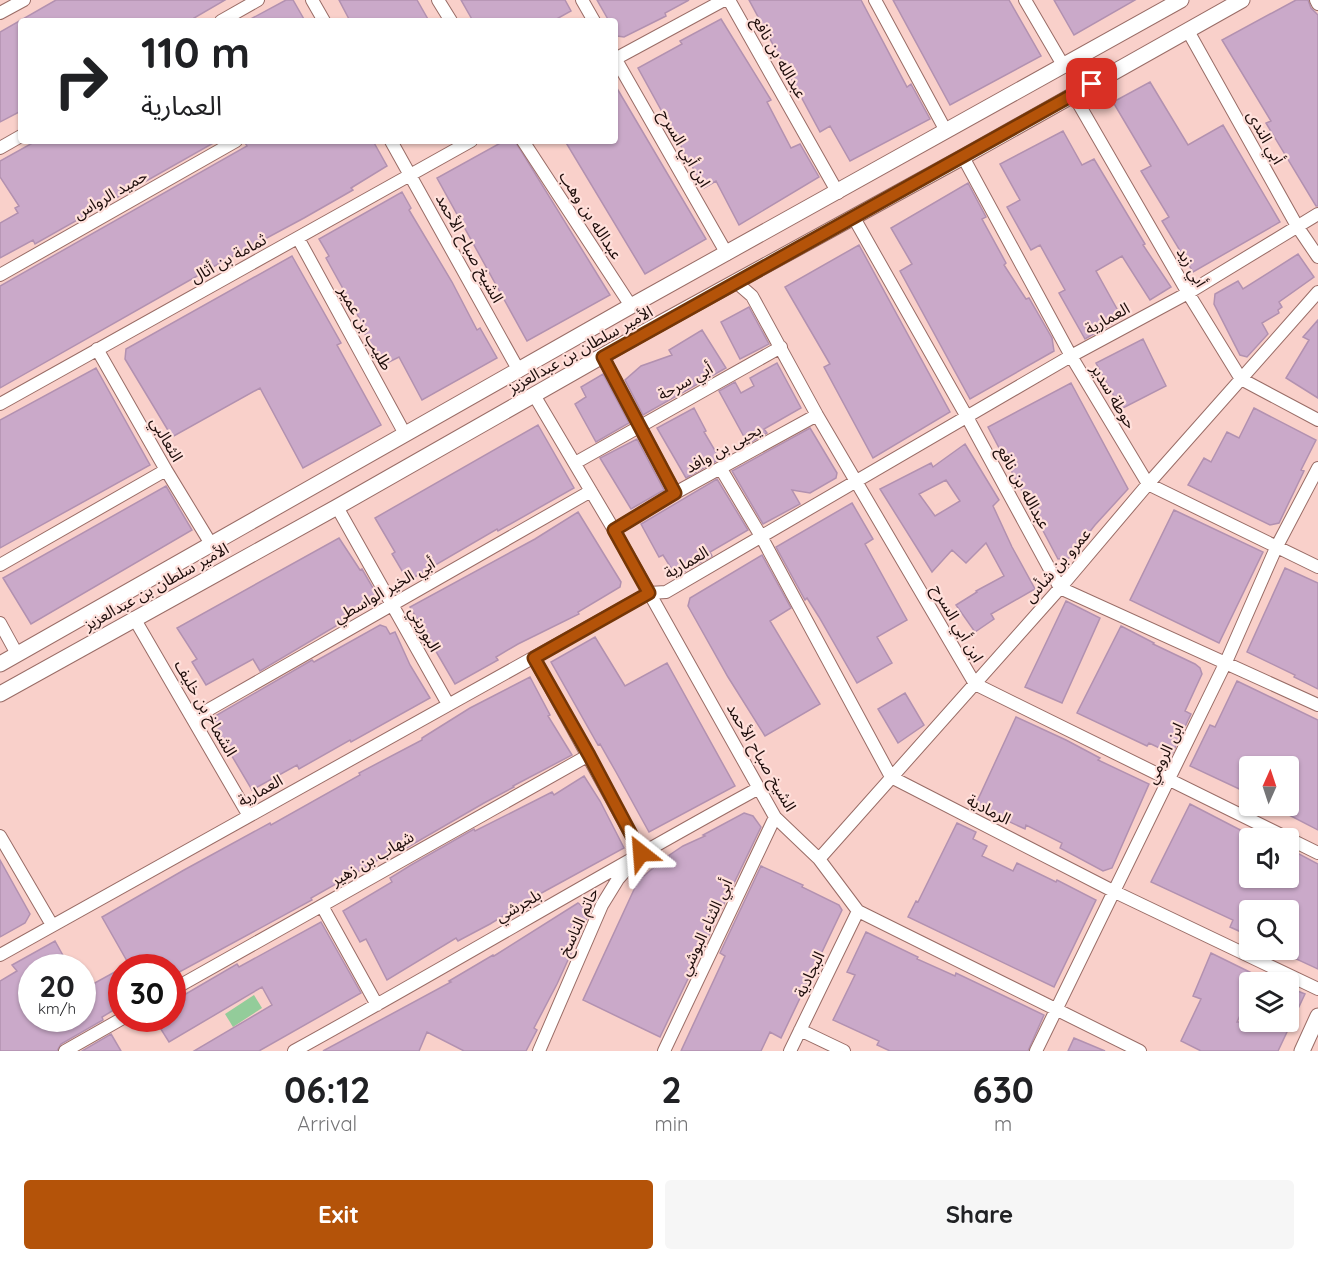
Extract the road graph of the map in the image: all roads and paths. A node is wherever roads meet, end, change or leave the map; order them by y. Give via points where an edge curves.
1 (24, 0) edge
2 (258, 0) edge
3 (312, 0) edge
4 (438, 0) edge
5 (582, 0) edge
6 (724, 0) edge
7 (729, 0) edge
8 (875, 0) edge
9 (1025, 0) edge
10 (1179, 0) edge
11 (1242, 0) edge
12 (0, 13) edge
13 (226, 18) edge
14 (322, 18) edge
15 (448, 18) edge
16 (592, 18) edge
17 (1188, 31) junction
18 (618, 56) edge
19 (618, 63) edge
20 (1063, 65) junction
21 (1073, 94) junction
22 (946, 131) junction
23 (18, 138) edge
24 (231, 144) edge
25 (393, 144) edge
26 (466, 144) edge
27 (526, 144) edge
28 (0, 148) edge
29 (963, 157) junction
30 (411, 176) junction
31 (838, 193) junction
32 (1318, 214) edge
33 (854, 218) junction
34 (1297, 226) junction
35 (298, 238) junction
36 (727, 254) junction
37 (1318, 257) edge
38 (0, 275) edge
39 (737, 283) junction
40 (1318, 292) edge
41 (1188, 293) junction
42 (631, 306) junction
43 (781, 347) junction
44 (97, 349) junction
45 (1071, 356) junction
46 (603, 357) junction
47 (519, 371) junction
48 (1241, 379) junction
49 (534, 395) junction
50 (0, 404) edge
51 (817, 415) junction
52 (967, 417) junction
53 (1318, 420) edge
54 (639, 426) junction
55 (405, 434) junction
56 (575, 463) junction
57 (1318, 468) edge
58 (721, 469) junction
59 (166, 470) junction
60 (856, 481) junction
61 (1148, 483) junction
62 (591, 491) junction
63 (675, 493) junction
64 (337, 507) junction
65 (614, 530) junction
66 (762, 538) junction
67 (211, 544) junction
68 (1276, 548) junction
69 (0, 565) edge
70 (1318, 567) edge
71 (1060, 588) junction
72 (649, 593) junction
73 (393, 605) junction
74 (134, 618) junction
75 (0, 623) edge
76 (17, 654) junction
77 (534, 658) junction
78 (1226, 662) junction
79 (0, 664) edge
80 (975, 684) junction
81 (0, 694) edge
82 (448, 704) junction
83 (1318, 705) edge
84 (194, 718) junction
85 (589, 755) junction
86 (891, 777) junction
87 (1169, 779) junction
88 (759, 788) junction
89 (249, 816) junction
90 (775, 817) junction
91 (0, 836) edge
92 (641, 853) junction
93 (1318, 853) edge
94 (819, 859) junction
95 (1115, 892) junction
96 (322, 906) junction
97 (858, 911) junction
98 (52, 925) junction
99 (0, 955) edge
100 (186, 982) edge
101 (1318, 989) edge
102 (378, 1005) junction
103 (1055, 1010) junction
104 (1318, 1016) edge
105 (108, 1027) edge
106 (800, 1030) junction
107 (65, 1051) edge
108 (294, 1051) edge
109 (539, 1051) edge
110 (664, 1051) edge
111 (790, 1051) edge
112 (844, 1051) edge
113 (1036, 1051) edge
114 (1140, 1051) edge
115 (1302, 1051) edge

1 - 12 street
2 - 13 street
3 - 14 street
4 - 15 street
5 - 16 street
6 - 18 street
7 - 31 street, عبدالله بن نافع
8 - 22 street
9 - 20 street
10 - 20 street, الأمير سلطان بن عبدالعزيز
11 - 17 street, الأمير سلطان بن عبدالعزيز
17 - 21 street, الأمير سلطان بن عبدالعزيز
17 - 34 street, أبي الندى
19 - 36 street, ابن أبي السرح
20 - 22 street, الأمير سلطان بن عبدالعزيز
21 - 29 street, الأمير سلطان بن عبدالعزيز
21 - 41 street, أبي زيد
22 - 31 street, الأمير سلطان بن عبدالعزيز
23 - 28 street
24 - 38 street, حميد الرواس
25 - 30 street, الشيخ صباح الأحمد
26 - 30 street, ثمامة بن أثال
27 - 42 street, عبدالله بن وهب
29 - 33 street, الأمير سلطان بن عبدالعزيز
29 - 45 street, حوطة سدير
30 - 35 street, ثمامة بن أثال
30 - 47 street, الشيخ صباح الأحمد
31 - 36 street, الأمير سلطان بن عبدالعزيز
32 - 34 street, العمارية
33 - 39 street, الأمير سلطان بن عبدالعزيز
33 - 52 street, عبدالله بن نافع
34 - 37 street, أبي الندى
34 - 41 street, العمارية
35 - 44 street, ثمامة بن أثال
35 - 55 street, طليب بن عمير
36 - 42 street, الأمير سلطان بن عبدالعزيز
39 - 43 street, ابن أبي السرح via 752,296
39 - 46 street, الأمير سلطان بن عبدالعزيز
40 - 48 street, عمرو بن شأس
41 - 45 street, العمارية
41 - 48 street, أبي زيد
42 - 47 street, الأمير سلطان بن عبدالعزيز
43 - 51 street, ابن أبي السرح
43 - 54 street, أبي سرحة
44 - 50 street, ثمامة بن أثال
44 - 59 street, الثعالبي
45 - 52 street, العمارية
45 - 61 street, حوطة سدير
46 - 49 street, الأمير سلطان بن عبدالعزيز
46 - 54 street
47 - 55 street, الأمير سلطان بن عبدالعزيز
48 - 53 street
48 - 61 street, عمرو بن شأس
49 - 56 street, الشيخ صباح الأحمد
49 - 64 street, الأمير سلطان بن عبدالعزيز
51 - 58 street, يحيى بن وافد
51 - 60 street, ابن أبي السرح
52 - 60 street, العمارية
52 - 71 street, عبدالله بن نافع
54 - 56 street, أبي سرحة
54 - 63 street
55 - 67 street, الأمير سلطان بن عبدالعزيز
56 - 62 street, الشيخ صباح الأحمد
57 - 68 street, ابن الرومي
58 - 63 street, يحيى بن وافد
58 - 66 street
59 - 67 street, الثعالبي
59 - 69 street
60 - 66 street, العمارية
60 - 80 street, ابن أبي السرح
61 - 68 street
61 - 71 street, عمرو بن شأس
62 - 65 street, الشيخ صباح الأحمد
62 - 73 street, أبي الخير الواسطي
63 - 65 street, يحيى بن وافد
64 - 73 street, البوريني
64 - 74 street, الأمير سلطان بن عبدالعزيز
65 - 72 street, الشيخ صباح الأحمد
66 - 72 street, العمارية via 666,592
66 - 86 street
67 - 76 street, الأمير سلطان بن عبدالعزيز
68 - 70 street
68 - 78 street, ابن الرومي
71 - 78 street
71 - 80 street, عمرو بن شأس
72 - 77 street, العمارية
72 - 88 street, الشيخ صباح الأحمد
73 - 82 street, البوريني
73 - 84 street, أبي الخير الواسطي
74 - 81 street, الأمير سلطان بن عبدالعزيز
74 - 84 street, الشماخ بن خليف
75 - 76 street
76 - 79 street, الأمير سلطان بن عبدالعزيز
77 - 82 street, العمارية
77 - 85 street
78 - 83 street
78 - 87 street, ابن الرومي
80 - 86 street, عمرو بن شأس
80 - 87 street, ابن أبي السرح
82 - 89 street, العمارية
84 - 89 street, الشماخ بن خليف
85 - 92 street
85 - 96 street, شهاب بن زهير
86 - 94 street, عمرو بن شأس
86 - 95 street, الرمادية
87 - 93 street, ابن أبي السرح
87 - 95 street, ابن الرومي
88 - 90 street, الشيخ صباح الأحمد
88 - 92 street, بلجرشي
89 - 98 street, العمارية
90 - 94 street, الشيخ صباح الأحمد
90 - 110 street, أبي الثناء البوشي
91 - 98 street
92 - 102 street, بلجرشي
92 - 109 street, حاتم الناسخ via 602,904
94 - 97 street, الشيخ صباح الأحمد
95 - 101 street, الرمادية
95 - 103 street, ابن الرومي
96 - 100 street, شهاب بن زهير
96 - 102 street
97 - 103 street, الشيخ صباح الأحمد
97 - 106 street, البجادية
98 - 99 street, العمارية
102 - 108 street, بلجرشي
103 - 113 street, ابن الرومي
103 - 114 street, الشيخ صباح الأحمد
104 - 115 street
105 - 107 street
106 - 111 street, البجادية
106 - 112 street

